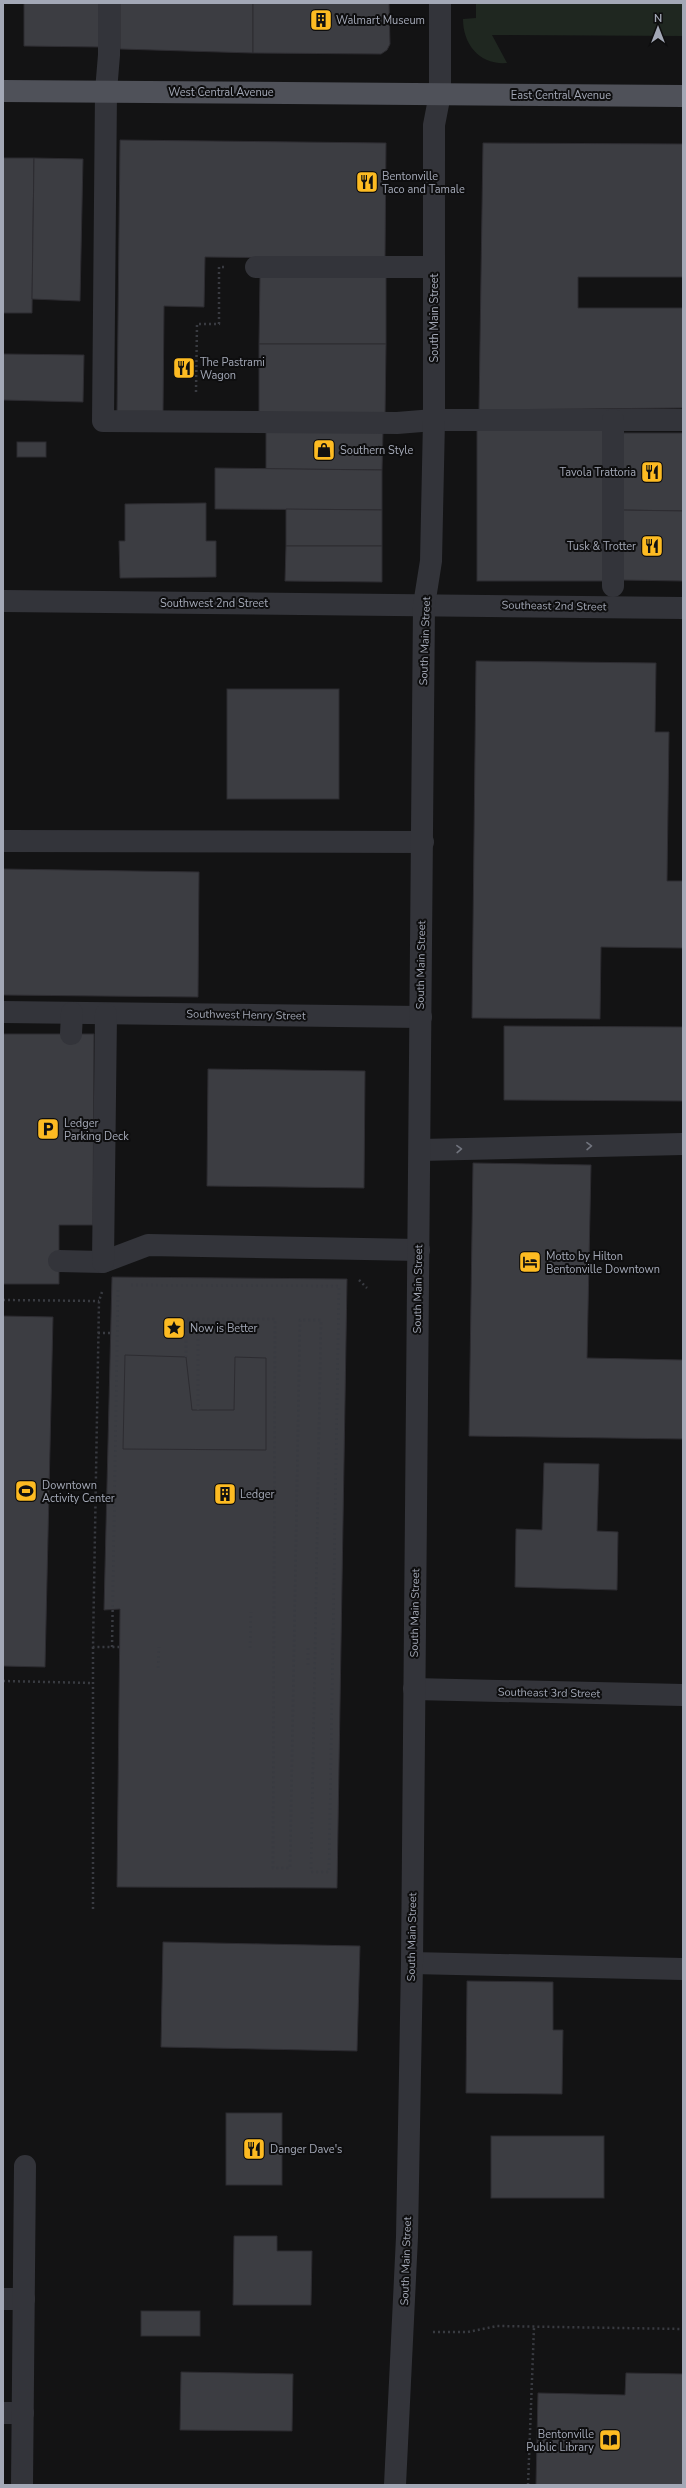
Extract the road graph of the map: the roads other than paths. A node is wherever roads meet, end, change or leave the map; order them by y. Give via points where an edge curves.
1 (109, 3) edge
2 (440, 3) edge
3 (3, 91) edge
4 (106, 91) junction
5 (440, 94) junction
6 (683, 96) edge
7 (256, 267) road end
8 (433, 267) junction
9 (434, 420) junction
10 (613, 420) junction
11 (683, 420) edge
12 (613, 586) dead end
13 (3, 601) edge
14 (424, 605) junction
15 (683, 608) edge
16 (3, 840) edge
17 (422, 842) junction
18 (3, 1012) edge
19 (106, 1014) junction
20 (421, 1017) junction
21 (683, 1144) edge
22 (420, 1150) junction
23 (419, 1250) junction
24 (59, 1261) dead end
25 (103, 1262) junction
26 (414, 1689) junction
27 (683, 1695) edge
28 (412, 1963) junction
29 (683, 1969) edge
30 (26, 2166) dead end
31 (14, 2299) edge
32 (13, 2413) edge
33 (22, 2485) edge
34 (395, 2485) edge

1 - 4 street
2 - 5 street, South Main Street
3 - 4 main road, West Central Avenue
4 - 5 main road, West Central Avenue
4 - 9 street via 102,421 397,423
5 - 6 main road, East Central Avenue
5 - 8 street, South Main Street via 434,125
7 - 8 street
8 - 9 street, South Main Street
9 - 10 street
9 - 14 street, South Main Street via 431,561
10 - 11 street
10 - 12 street
13 - 14 street, Southwest 2nd Street
14 - 15 street, Southeast 2nd Street
14 - 17 street, South Main Street
16 - 17 street
17 - 20 street, South Main Street
18 - 19 street, Southwest Henry Street via 71,1024
19 - 20 street, Southwest Henry Street
19 - 25 street
20 - 22 street, South Main Street
22 -> 21 street
22 - 23 street, South Main Street
23 - 25 street via 148,1245
23 - 26 street, South Main Street
24 - 25 street
26 - 27 street, Southeast 3rd Street
26 - 28 street, South Main Street
28 - 29 street
28 - 34 street, South Main Street via 407,2237
30 - 31 street
31 - 32 street
32 - 33 street

